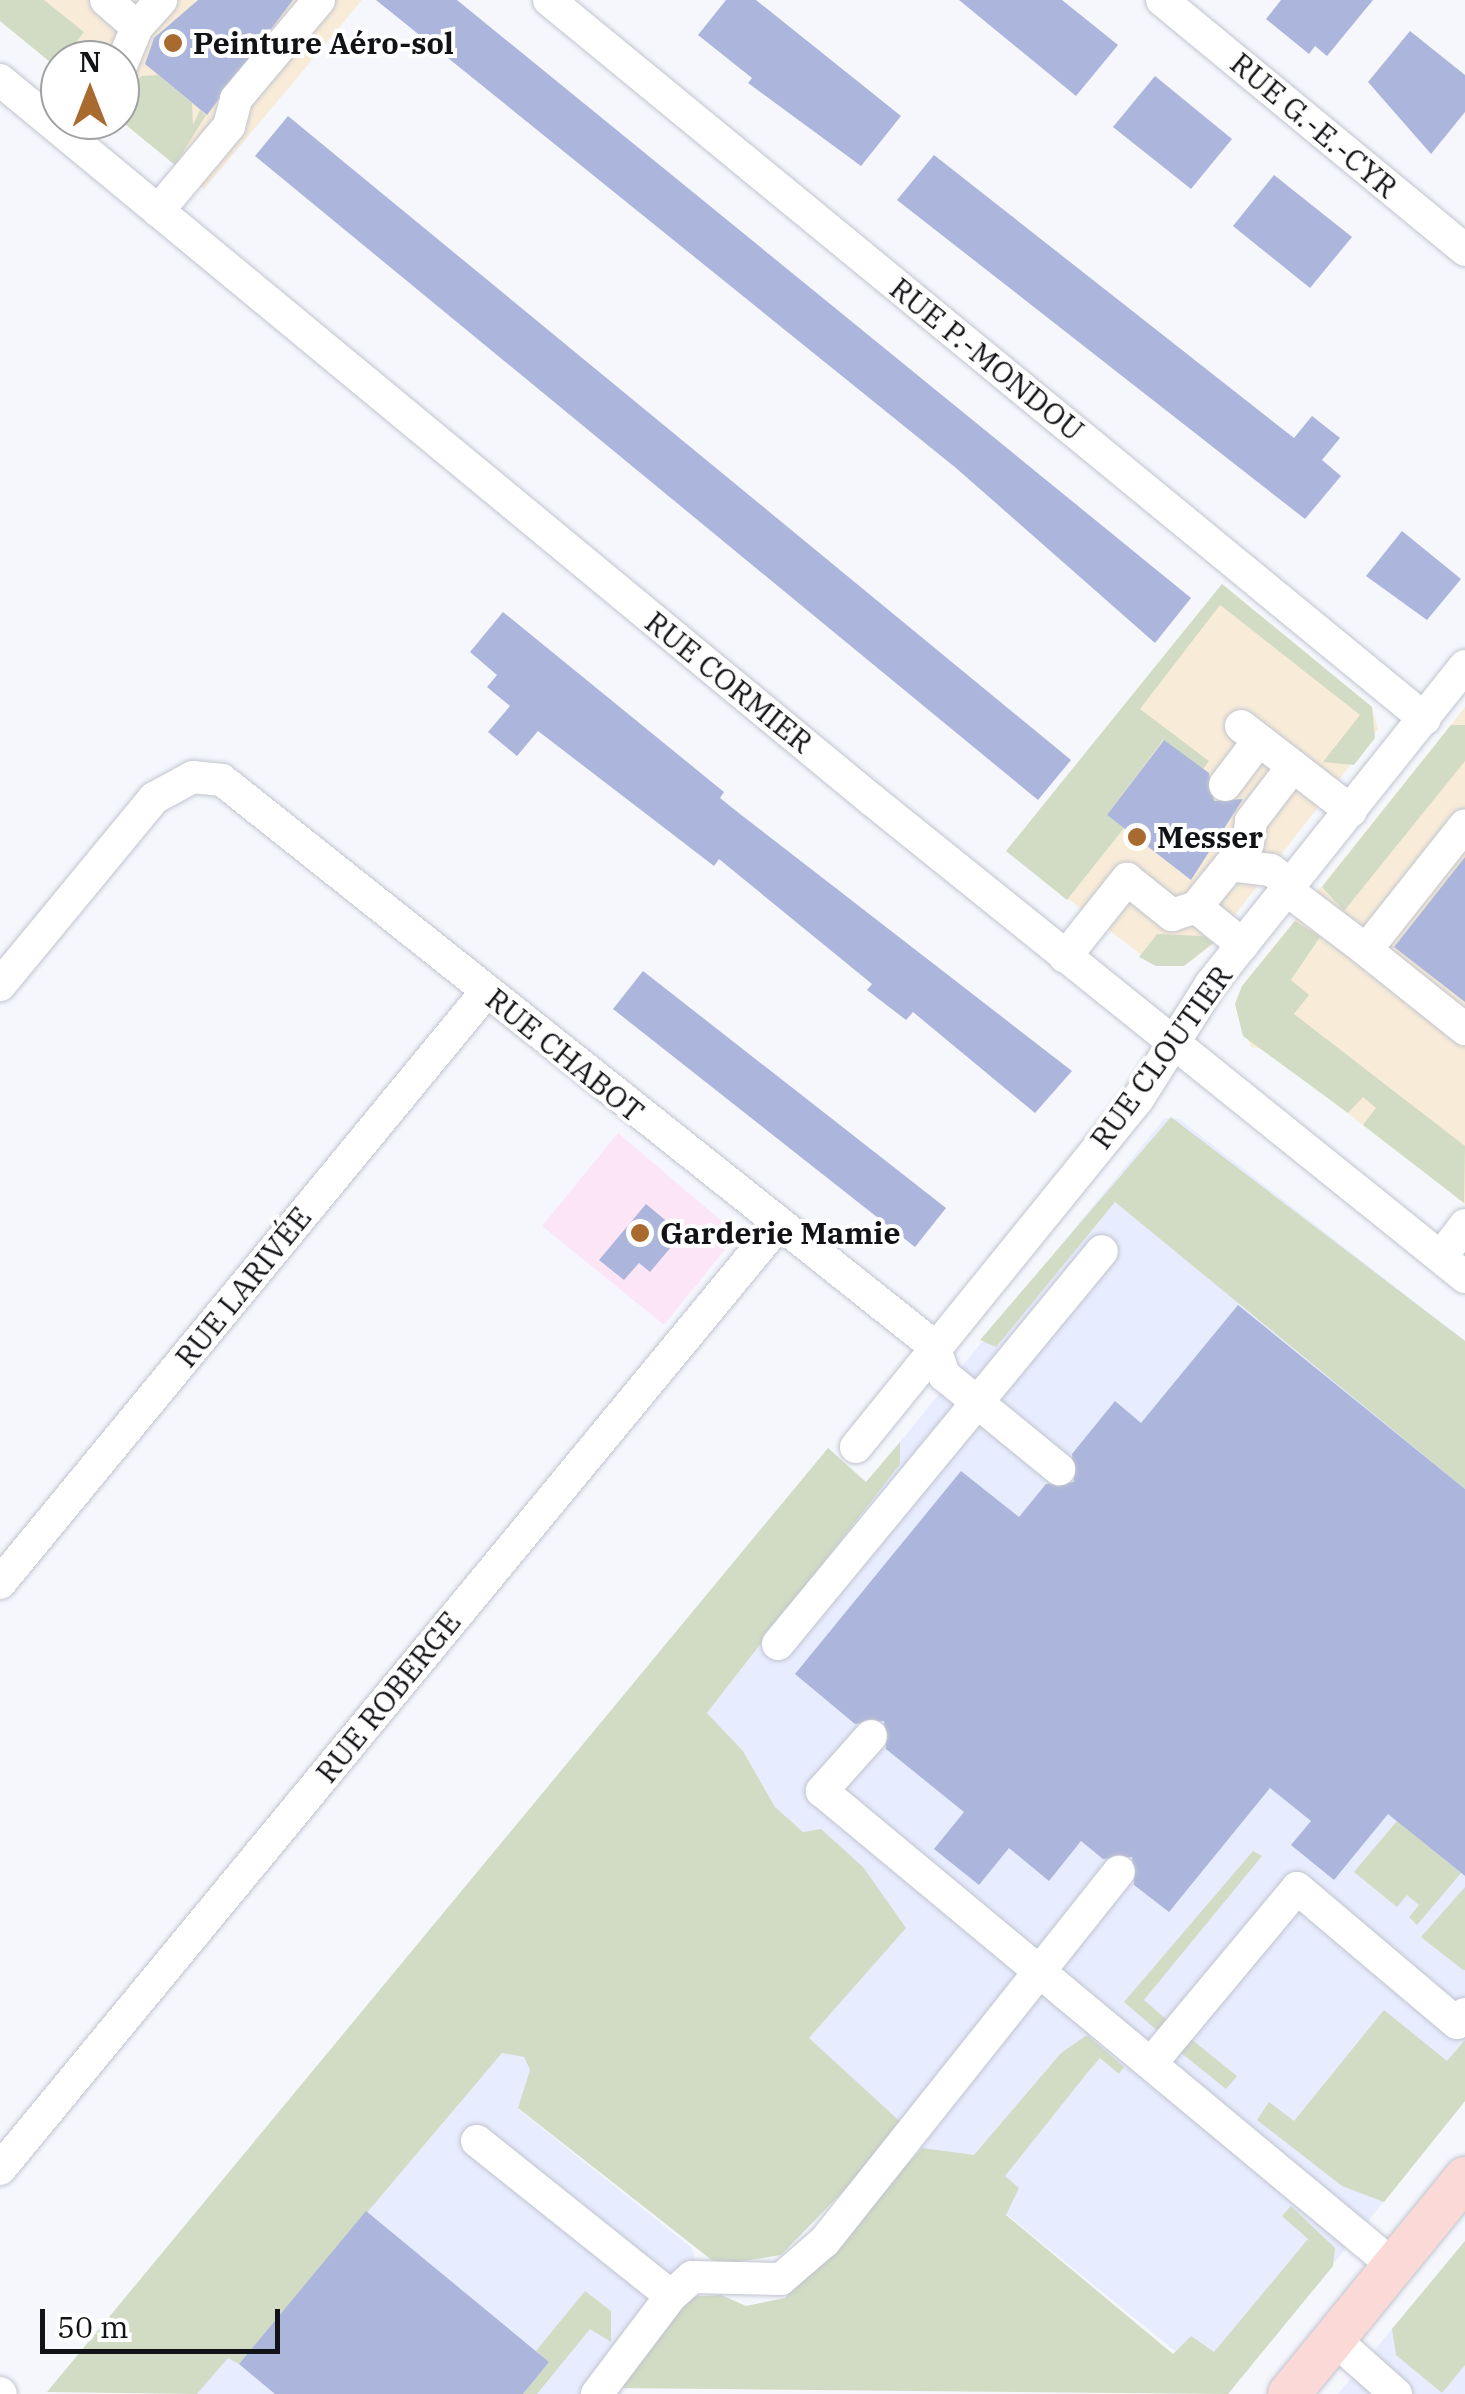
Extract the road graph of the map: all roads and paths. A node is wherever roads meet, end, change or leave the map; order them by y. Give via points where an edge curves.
1 (106, 0) edge
2 (161, 0) edge
3 (320, 0) edge
4 (549, 0) edge
5 (1162, 0) edge
6 (137, 28) junction
7 (132, 40) edge
8 (0, 80) edge
9 (40, 107) edge
10 (84, 140) edge
11 (158, 211) junction
12 (1465, 250) edge
13 (1458, 689) edge
14 (1424, 719) junction
15 (1293, 766) junction
16 (1225, 786) dead end
17 (1351, 810) junction
18 (1465, 826) edge
19 (1230, 865) junction
20 (1289, 887) junction
21 (1196, 907) junction
22 (1242, 944) junction
23 (1366, 950) junction
24 (1065, 957) junction
25 (0, 985) edge
26 (486, 992) junction
27 (1465, 1029) edge
28 (1174, 1046) junction
29 (1465, 1225) edge
30 (777, 1226) junction
31 (1102, 1251) dead end
32 (1453, 1267) edge
33 (934, 1346) junction
34 (975, 1400) junction
35 (856, 1447) dead end
36 (1059, 1468) dead end
37 (0, 1583) edge
38 (778, 1644) dead end
39 (870, 1736) dead end
40 (1119, 1872) dead end
41 (1040, 1969) junction
42 (1465, 2014) edge
43 (1153, 2062) junction
44 (477, 2140) dead end
45 (0, 2169) edge
46 (1465, 2178) edge
47 (1394, 2266) junction
48 (671, 2296) junction
49 (1334, 2339) junction
50 (597, 2394) edge
51 (1289, 2394) edge
52 (1396, 2394) edge

1 - 6 street
2 - 6 street
3 - 11 street via 236,99 229,126
4 - 14 street, RUE P.-MONDOU
5 - 12 street, RUE G.-E.-CYR
6 - 7 street
8 - 9 street, RUE CORMIER
10 - 11 street, RUE CORMIER
11 - 24 street, RUE CORMIER
13 - 14 street, RUE CLOUTIER
14 - 17 street, RUE CLOUTIER
15 - 16 street via 1250,733
15 - 17 street
15 - 19 street
17 - 20 street, RUE CLOUTIER
18 - 23 street
19 - 20 street via 1271,870
19 - 21 street
20 - 22 street, RUE CLOUTIER
20 - 23 street
21 - 22 street
21 - 24 street via 1172,915 1127,880
22 - 28 street, RUE CLOUTIER
23 - 27 street
24 - 28 street, RUE CORMIER
25 - 26 street, RUE CHABOT via 154,798 193,778 239,790
26 - 30 street, RUE CHABOT
26 - 37 street, RUE LARIVÉE
28 - 32 street, RUE CORMIER
28 - 33 street, RUE CLOUTIER
29 - 32 street
30 - 33 street, RUE CHABOT
30 - 45 street, RUE ROBERGE
31 - 34 street
33 - 34 street via 944,1375
33 - 35 street, RUE CLOUTIER
34 - 36 street
34 - 38 street
39 - 41 street via 822,1791
40 - 41 street
41 - 43 street
41 - 48 street via 942,2088 909,2144 792,2272 768,2281 692,2277
42 - 43 street via 1456,2023 1296,1888
43 - 47 street
44 - 48 street
46 - 47 main road
47 - 49 main road
48 - 50 street
49 - 51 main road
49 - 52 street

